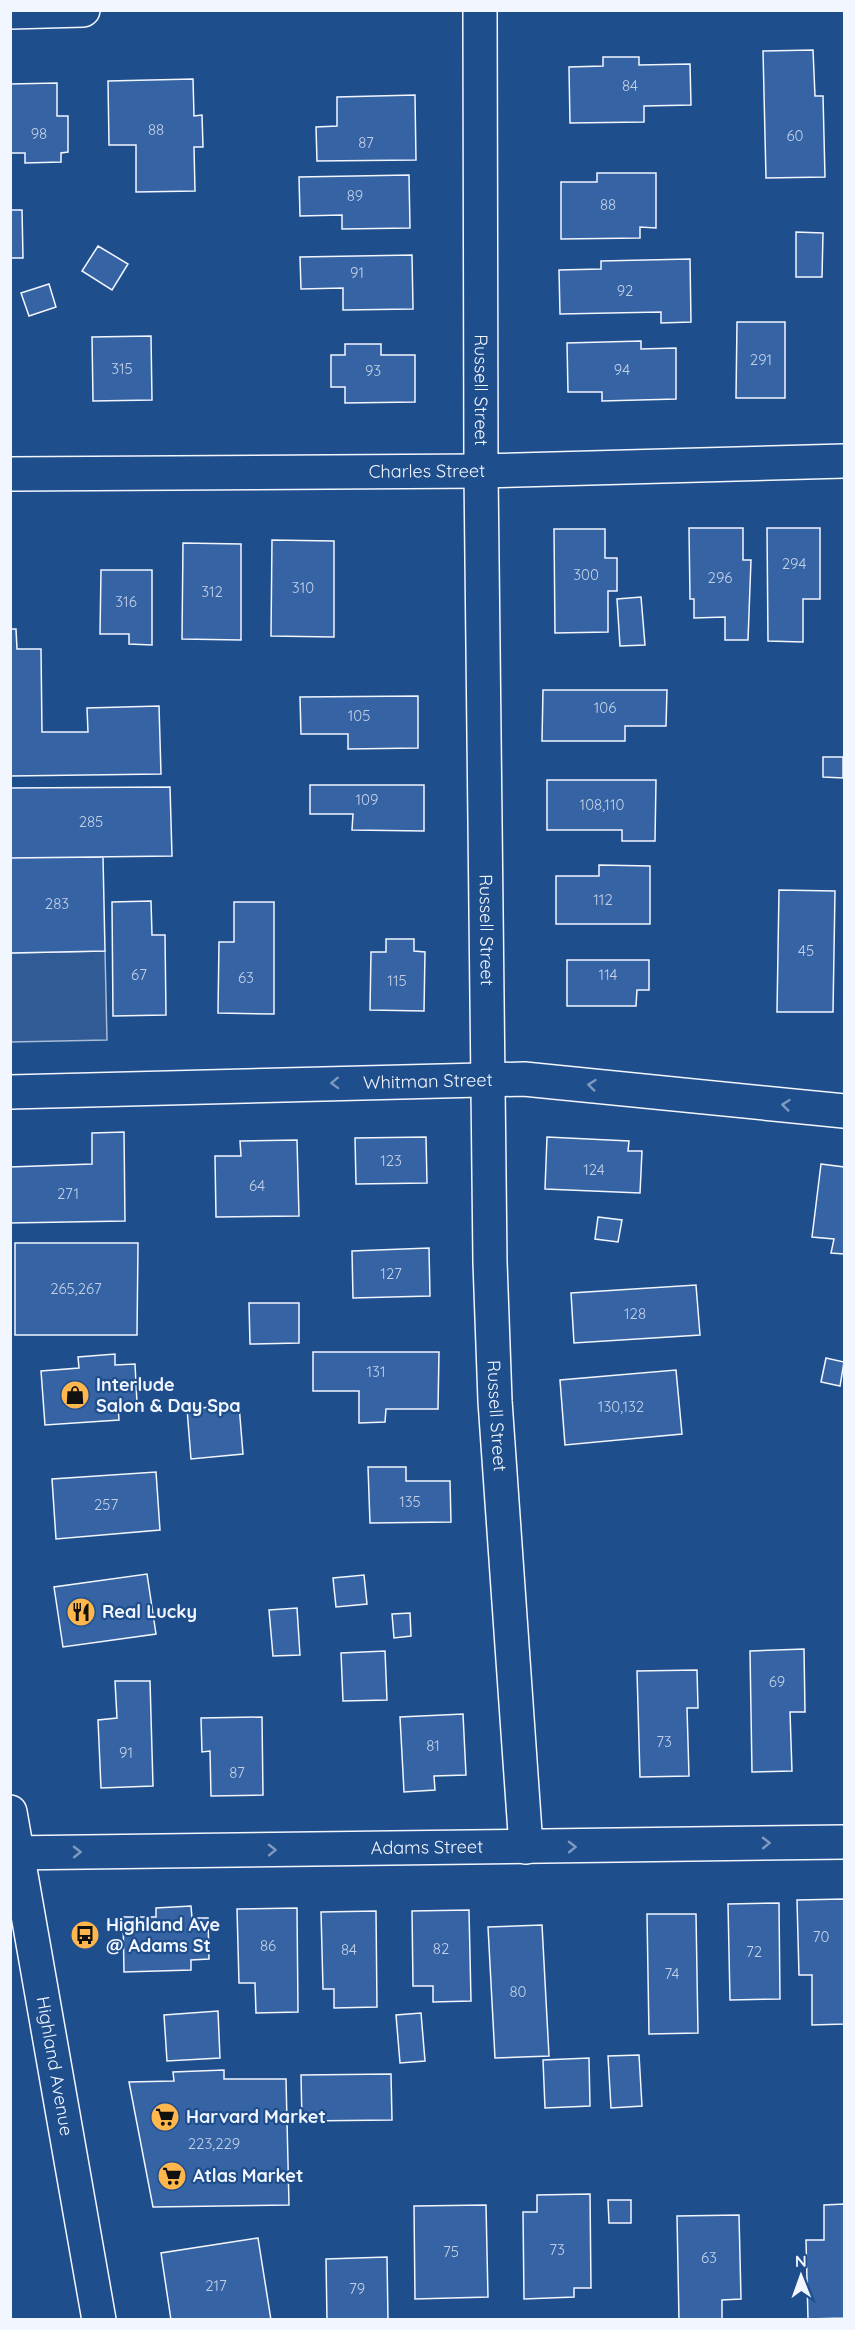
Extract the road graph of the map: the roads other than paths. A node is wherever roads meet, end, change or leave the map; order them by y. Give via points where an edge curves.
1 (83, 10) edge
2 (480, 10) edge
3 (10, 12) edge
4 (844, 461) edge
5 (481, 471) junction
6 (10, 474) edge
7 (487, 1079) junction
8 (10, 1092) edge
9 (844, 1111) edge
10 (10, 1812) edge
11 (844, 1842) edge
12 (526, 1847) junction
13 (14, 1853) edge
14 (99, 2319) edge

1 - 3 street
2 - 5 street, Russell Street
4 - 5 street, Charles Street
5 - 6 street, Charles Street
5 - 7 street, Russell Street
7 -> 8 street, Whitman Street
9 -> 7 street, Whitman Street via 547,1080
7 - 12 street, Russell Street via 495,1401
10 - 13 street, Highland Avenue
12 -> 11 street, Adams Street
13 -> 12 street, Adams Street
13 - 14 street, Highland Avenue

